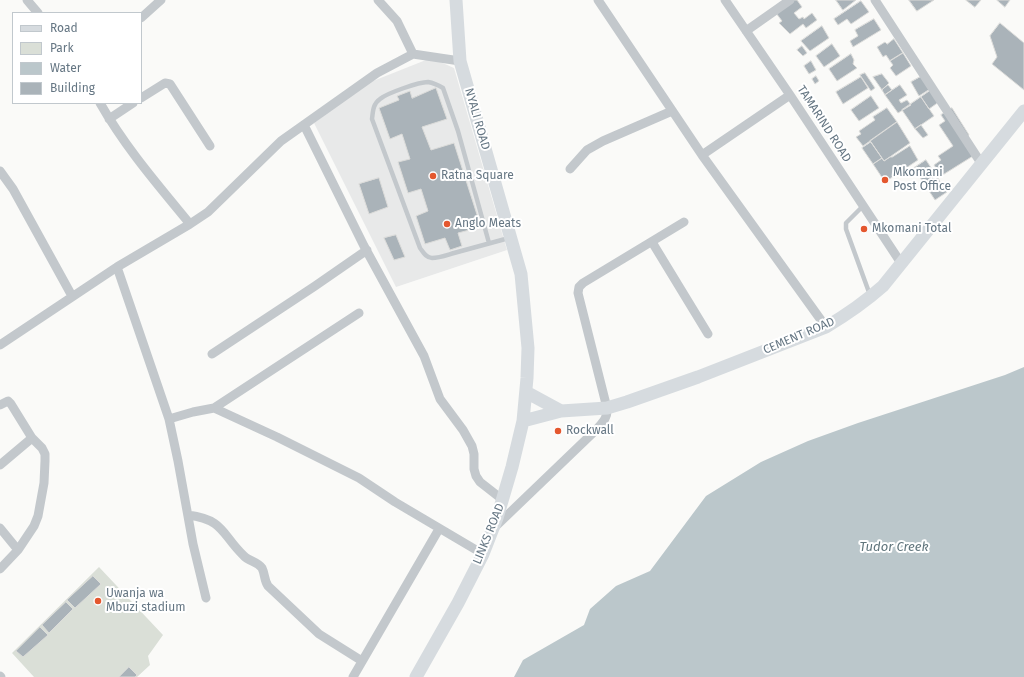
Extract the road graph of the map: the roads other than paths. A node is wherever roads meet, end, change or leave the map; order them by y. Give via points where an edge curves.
1 (27, 0) edge
2 (161, 0) edge
3 (378, 0) edge
4 (456, 0) edge
5 (598, 0) edge
6 (725, 0) edge
7 (790, 0) edge
8 (875, 0) edge
9 (37, 12) edge
10 (142, 17) edge
11 (746, 31) junction
12 (413, 54) junction
13 (460, 61) junction
14 (790, 94) junction
15 (142, 97) edge
16 (100, 104) edge
17 (131, 104) edge
18 (672, 111) junction
19 (1024, 111) edge
20 (108, 119) junction
21 (304, 125) junction
22 (210, 146) dead end
23 (702, 155) junction
24 (981, 163) junction
25 (570, 169) dead end
26 (0, 171) edge
27 (863, 206) junction
28 (684, 222) dead end
29 (190, 224) junction
30 (510, 238) junction
31 (652, 242) junction
32 (489, 243) junction
33 (367, 250) junction
34 (901, 263) junction
35 (117, 267) junction
36 (72, 296) junction
37 (871, 296) junction
38 (360, 313) dead end
39 (826, 327) junction
40 (708, 334) dead end
41 (0, 345) edge
42 (212, 354) dead end
43 (527, 378) joint
44 (526, 392) junction
45 (0, 405) edge
46 (214, 408) junction
47 (606, 408) junction
48 (562, 411) junction
49 (169, 419) junction
50 (523, 421) junction
51 (32, 438) junction
52 (0, 465) edge
53 (503, 500) junction
54 (188, 515) junction
55 (0, 528) edge
56 (439, 529) junction
57 (493, 529) junction
58 (18, 550) junction
59 (483, 554) junction
60 (0, 569) edge
61 (206, 598) dead end
62 (362, 661) junction
63 (353, 677) edge
64 (416, 677) edge

1 - 9 street
2 - 10 street
3 - 12 street via 397,21
4 - 13 main road, NYALI ROAD
5 - 18 street
6 - 11 street, TAMARIND ROAD
7 - 11 street
8 - 24 street
11 - 14 street, TAMARIND ROAD
12 - 13 street
12 - 21 street via 377,73
13 - 30 main road, NYALI ROAD
14 - 23 street
14 - 27 street, TAMARIND ROAD
15 - 22 street via 165,83 170,84
16 - 20 street
17 - 20 street
18 - 23 street
18 - 25 street via 587,150
19 - 24 main road, CEMENT ROAD
20 - 29 street via 144,169
21 - 29 street via 281,140 208,212
21 - 33 street
23 - 39 street
24 - 34 main road, CEMENT ROAD
26 - 36 street via 13,189
27 - 34 street, TAMARIND ROAD
27 - 37 lane via 846,223 846,230
28 - 31 street
29 - 35 street
30 - 32 lane
30 - 43 main road, NYALI ROAD via 521,274 528,348
31 - 40 street
31 - 47 street via 583,283 578,290
32 - 32 lane via 431,258 420,248 372,119 373,108 379,99 403,88 426,82 443,88 458,131
33 - 42 street
33 - 53 street via 424,356 440,399 472,446 476,476
34 - 37 main road, CEMENT ROAD via 883,286
35 - 36 street
35 - 49 street
36 - 41 street
37 - 39 main road, CEMENT ROAD
38 - 46 street
39 - 47 main road, CEMENT ROAD via 692,379
43 - 44 main road, LINKS ROAD
44 - 48 main road
44 - 50 main road, LINKS ROAD
45 - 51 street via 5,401 11,404
46 - 49 street
46 - 56 street via 277,436 359,478
47 - 48 main road, CEMENT ROAD
47 - 57 street via 606,416 597,429
48 - 50 main road, CEMENT ROAD
49 - 54 street
50 - 53 main road, LINKS ROAD
51 - 52 street
51 - 58 street via 45,454 44,483 38,516
53 - 57 main road, LINKS ROAD
54 - 61 street
54 - 62 street via 214,522 247,559 259,566 268,586 300,617 330,641
55 - 58 street
56 - 59 street
56 - 62 street
57 - 59 main road, LINKS ROAD
58 - 60 street
59 - 64 main road, LINKS ROAD
62 - 63 street

